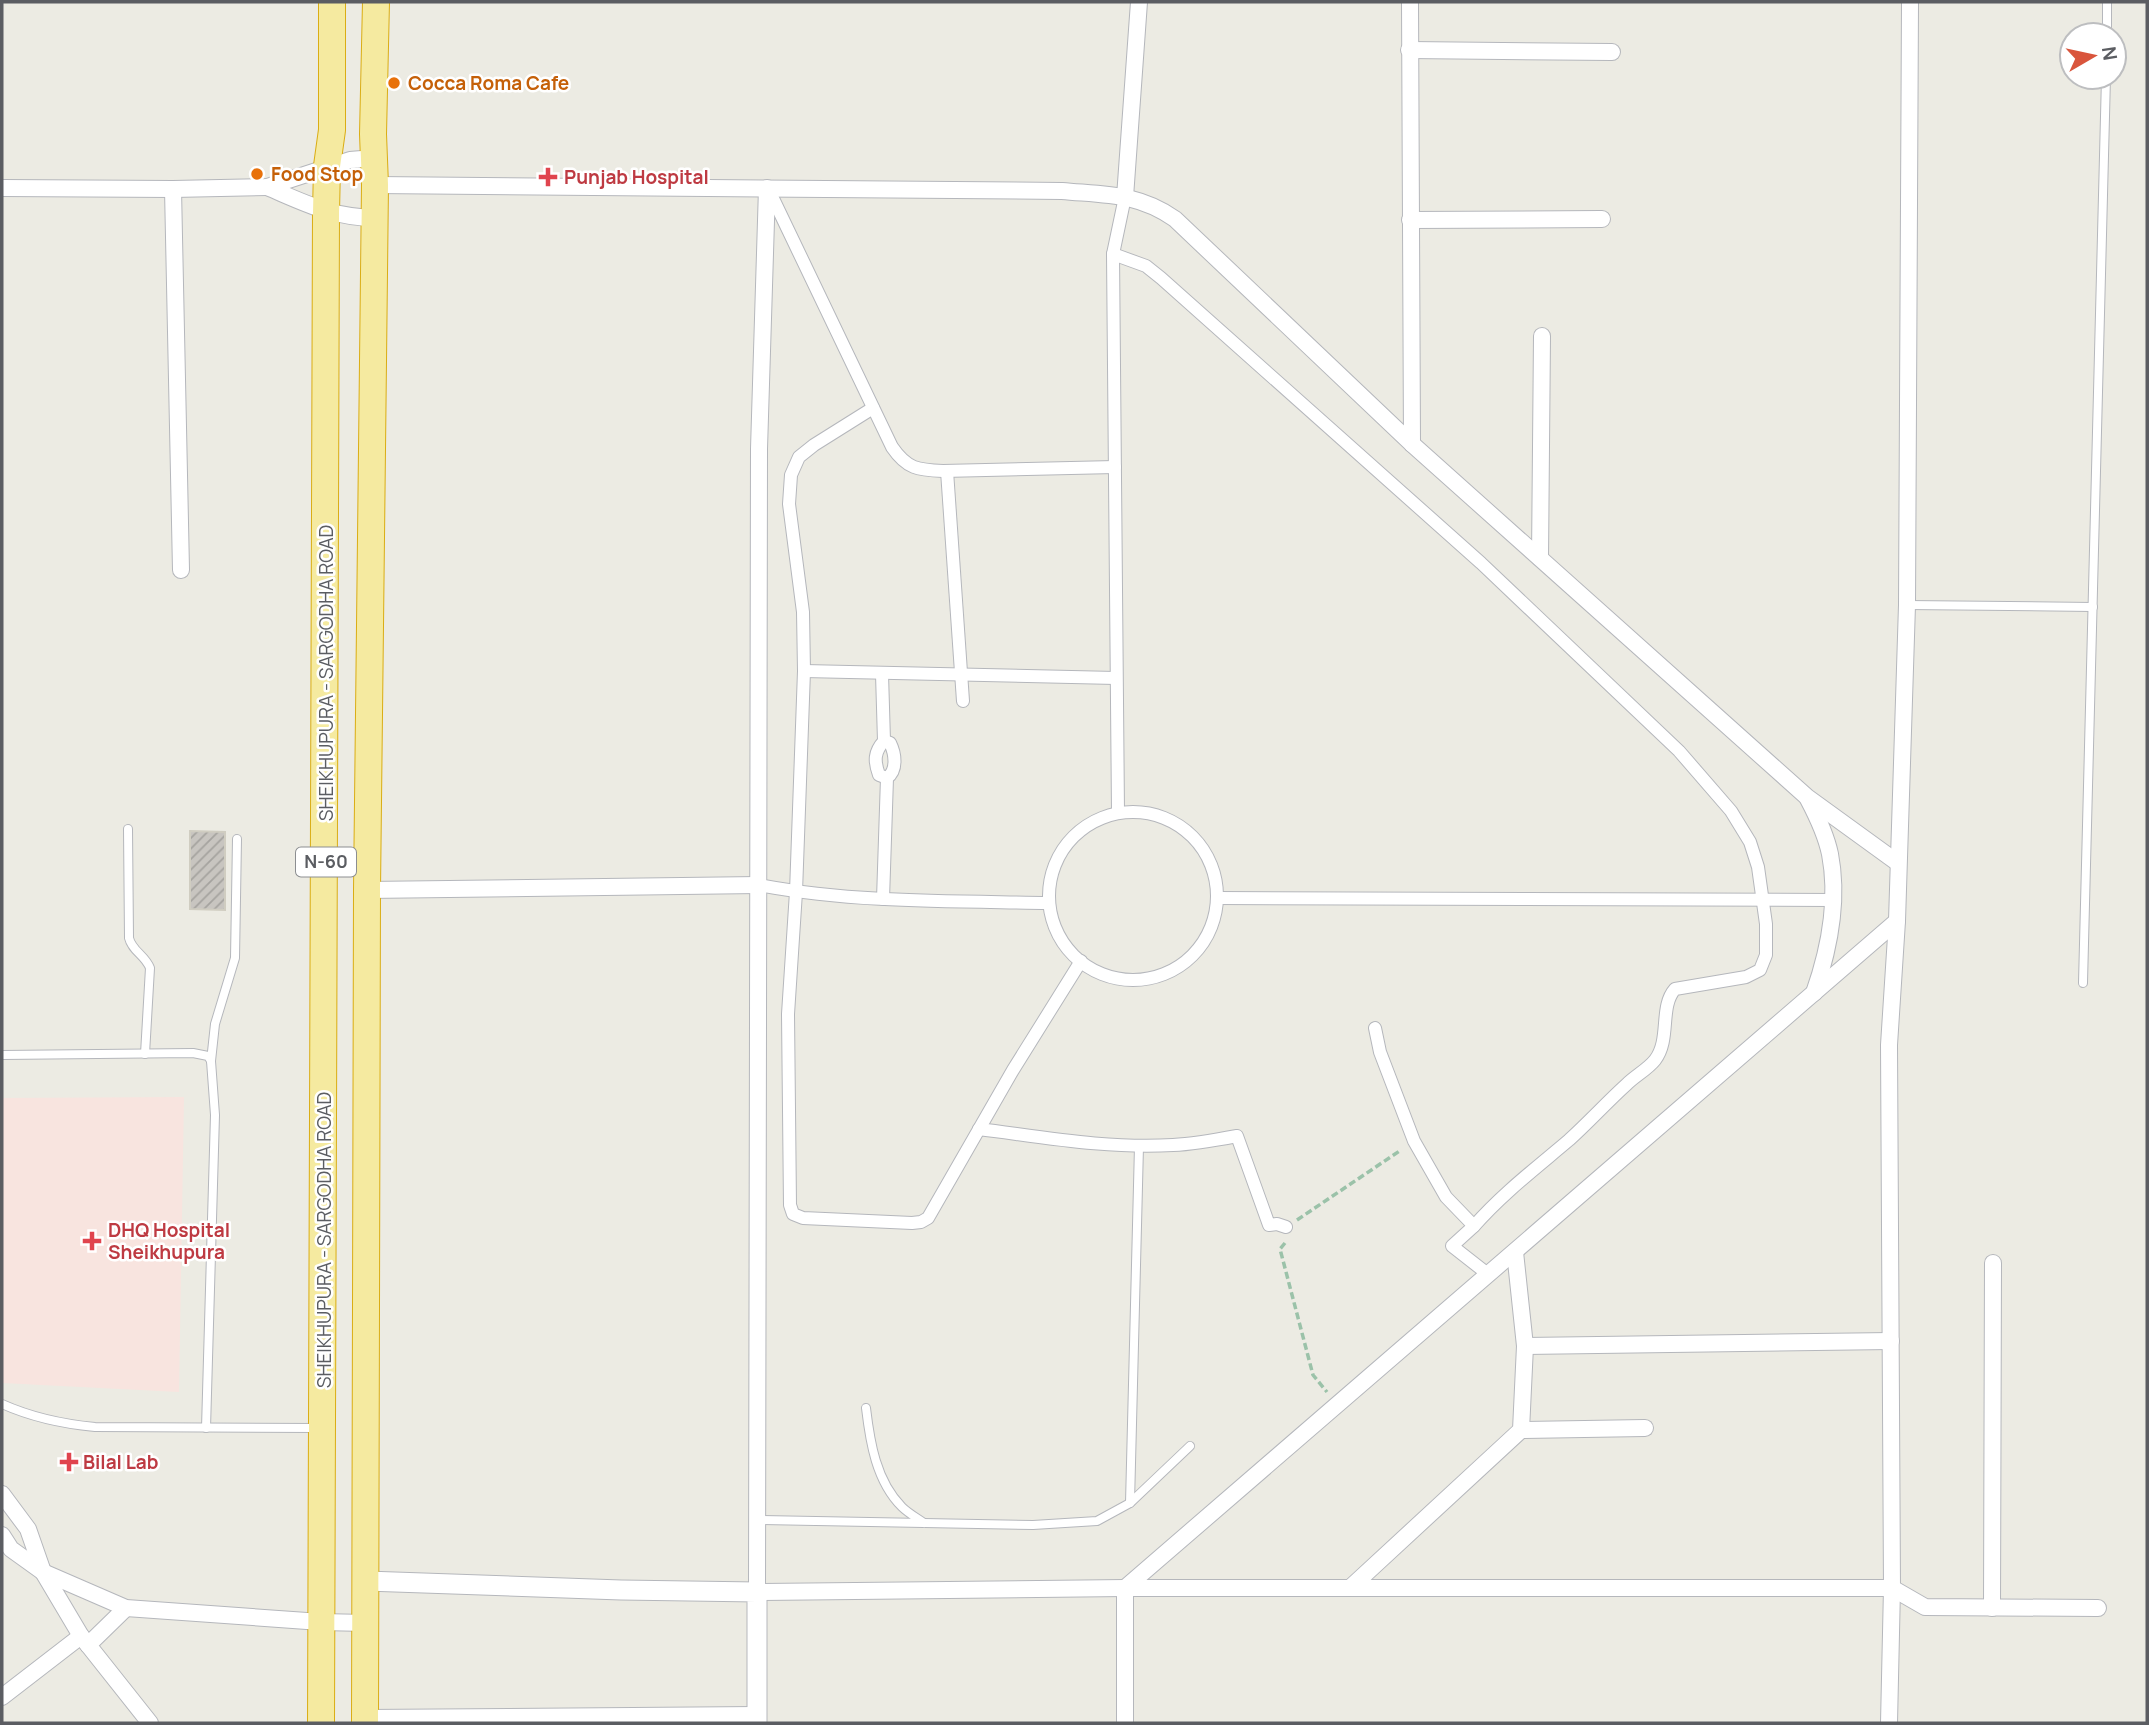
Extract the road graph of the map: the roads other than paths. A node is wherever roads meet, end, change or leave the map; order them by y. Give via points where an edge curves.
1 (332, 2) edge
2 (376, 2) edge
3 (1139, 2) edge
4 (1410, 2) edge
5 (1910, 2) edge
6 (2108, 2) edge
7 (2107, 21) edge
8 (1409, 50) junction
9 (1612, 52) dead end
10 (2106, 91) edge
11 (374, 158) junction
12 (327, 166) junction
13 (375, 185) junction
14 (267, 187) junction
15 (2, 188) edge
16 (768, 188) junction
17 (173, 189) junction
18 (1125, 197) junction
19 (326, 213) junction
20 (375, 218) junction
21 (1602, 219) dead end
22 (1410, 220) junction
23 (1114, 254) junction
24 (1542, 336) dead end
25 (873, 408) junction
26 (1412, 444) junction
27 (1115, 467) junction
28 (947, 471) junction
29 (1540, 558) junction
30 (181, 570) dead end
31 (1906, 605) junction
32 (2093, 607) junction
33 (804, 671) junction
34 (882, 674) junction
35 (962, 675) junction
36 (1116, 678) junction
37 (963, 701) dead end
38 (884, 741) junction
39 (887, 778) junction
40 (1807, 797) junction
41 (1118, 812) junction
42 (128, 829) dead end
43 (237, 839) dead end
44 (1898, 863) junction
45 (760, 885) junction
46 (367, 890) junction
47 (796, 892) junction
48 (1217, 898) junction
49 (883, 899) junction
50 (1764, 900) junction
51 (1833, 900) junction
52 (1049, 903) junction
53 (1897, 921) junction
54 (1080, 961) junction
55 (2083, 983) dead end
56 (1813, 996) junction
57 (1376, 1028) dead end
58 (325, 1041) junction
59 (366, 1041) junction
60 (145, 1054) junction
61 (2, 1055) edge
62 (211, 1061) junction
63 (979, 1129) junction
64 (1139, 1146) junction
65 (1474, 1226) junction
66 (1286, 1227) road end
67 (1515, 1252) junction
68 (1993, 1263) dead end
69 (1489, 1275) junction
70 (1891, 1340) junction
71 (1525, 1346) junction
72 (2, 1404) edge
73 (866, 1408) dead end
74 (206, 1428) junction
75 (323, 1428) junction
76 (1645, 1428) dead end
77 (1521, 1430) junction
78 (1190, 1446) dead end
79 (2, 1494) edge
80 (1130, 1503) junction
81 (757, 1520) junction
82 (925, 1523) junction
83 (2, 1535) edge
84 (43, 1572) junction
85 (366, 1581) junction
86 (1125, 1588) junction
87 (1350, 1588) junction
88 (1892, 1588) junction
89 (757, 1591) junction
90 (126, 1608) junction
91 (1992, 1608) junction
92 (2098, 1608) dead end
93 (321, 1622) junction
94 (366, 1623) junction
95 (85, 1640) junction
96 (2, 1697) edge
97 (757, 1719) edge
98 (365, 1721) edge
99 (150, 1723) edge
100 (321, 1723) edge
101 (1125, 1723) edge
102 (1889, 1723) edge

1 - 12 highway, SHEIKHUPURA - SARGODHA ROAD / N-60 via 332,130
2 - 11 highway, N-60
3 - 18 street
4 - 8 street
5 - 31 street
6 - 7 lane
8 - 9 street
8 - 22 street
10 - 32 lane
11 - 12 street
11 - 13 highway, N-60
12 - 14 street
12 - 19 highway, SHEIKHUPURA - SARGODHA ROAD / N-60
13 - 16 street
13 - 20 highway, N-60
14 - 17 street
14 - 19 street
15 - 17 street
16 - 18 street via 1062,191
16 - 25 street
16 - 45 street via 759,449
17 - 30 street
18 - 23 street
18 - 26 street via 1148,203 1175,219
19 - 20 street
19 - 58 highway, SHEIKHUPURA - SARGODHA ROAD / N-60
20 - 46 highway, N-60
21 - 22 street
22 - 26 street
23 - 27 street
23 - 50 street via 1146,266 1161,278 1481,564 1679,751 1731,811 1750,842
24 - 29 street
25 - 28 street via 892,447 907,465
25 - 33 street via 799,457 791,475 789,504 803,612
26 - 29 street
27 - 28 street
27 - 36 street
28 - 35 street
29 - 40 street
31 - 32 lane
31 - 44 street
32 - 55 lane
33 - 34 street
33 - 47 street
34 - 35 street
34 - 38 street
35 - 36 street
35 - 37 street
36 - 41 street
38 - 39 street via 890,743 894,760
38 - 39 street via 876,749 875,763 879,775
39 - 49 street
40 - 44 street
40 - 51 street via 1830,854
41 - 48 street via 1150,813 1185,829 1209,860
41 - 52 street via 1093,821 1064,847 1055,865
42 - 60 lane via 129,938 150,968
43 - 62 lane via 234,958 215,1024
44 - 53 street
45 - 46 street
45 - 47 street
45 - 81 street
46 - 59 highway, N-60
47 - 49 street
47 - 63 street via 788,1014 793,1214 921,1222 931,1215
48 - 50 street
48 - 54 street via 1207,935 1182,965 1165,974 1126,980 1107,976
49 - 52 street
50 - 51 street
50 - 65 street via 1766,955 1760,970 1746,977 1675,989 1668,1003 1665,1039 1655,1061
51 - 56 street via 1828,944
52 - 54 street via 1062,940
53 - 56 street
53 - 70 street via 1889,1045
54 - 63 street
56 - 67 street
57 - 65 street via 1380,1052 1414,1141 1446,1197
58 - 59 highway
58 - 75 highway, SHEIKHUPURA - SARGODHA ROAD / N-60
59 - 85 highway, N-60
60 - 61 lane
60 - 62 lane via 193,1053
62 - 74 lane via 215,1115
63 - 64 street
64 - 66 street via 1237,1136 1269,1225
64 - 80 lane
65 - 69 street via 1452,1246
67 - 69 street
67 - 71 street
68 - 91 street
69 - 86 street
70 - 71 street
70 - 88 street
71 - 77 street
72 - 74 lane via 71,1425
73 - 82 lane via 872,1450 887,1486 902,1508
74 - 75 lane
75 - 93 highway, SHEIKHUPURA - SARGODHA ROAD / N-60
76 - 77 street
77 - 87 street
78 - 80 lane
79 - 84 street via 28,1529
80 - 82 lane via 1097,1521
81 - 82 lane
81 - 89 street
83 - 84 street via 12,1549
84 - 90 street
84 - 95 street
85 - 89 street
85 - 94 highway, N-60
86 - 87 street
86 - 89 street
86 - 101 street
87 - 88 street
88 - 91 street via 1925,1607
88 - 102 street
89 - 97 street
90 - 93 street
90 - 95 street
91 - 92 street
93 - 94 street
93 - 100 highway, SHEIKHUPURA - SARGODHA ROAD / N-60
94 - 98 highway, N-60
95 - 96 street
95 - 99 street
97 - 98 street

